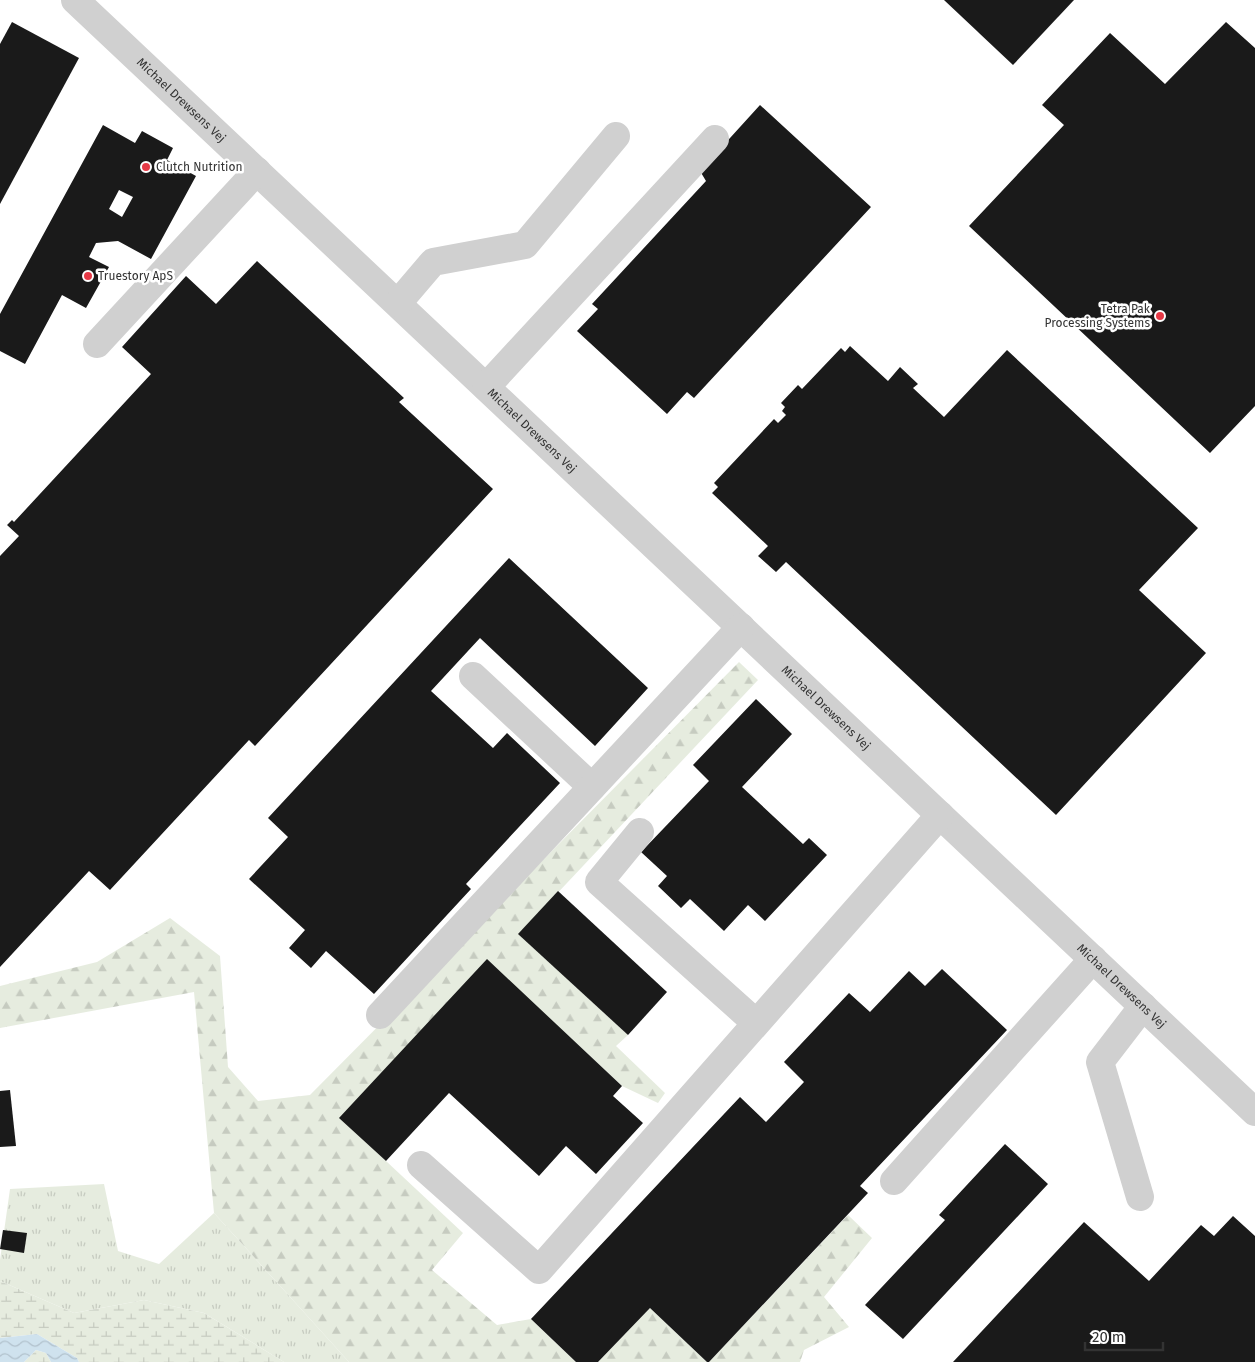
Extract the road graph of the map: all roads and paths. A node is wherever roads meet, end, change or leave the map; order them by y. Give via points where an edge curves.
1 (75, 0) edge
2 (616, 136) dead end
3 (715, 138) dead end
4 (257, 171) junction
5 (398, 303) junction
6 (97, 344) dead end
7 (486, 387) junction
8 (741, 627) junction
9 (473, 676) dead end
10 (592, 787) junction
11 (940, 815) junction
12 (640, 832) dead end
13 (1093, 960) junction
14 (1143, 1006) junction
15 (380, 1015) dead end
16 (756, 1024) junction
17 (1255, 1112) edge
18 (421, 1165) dead end
19 (894, 1181) dead end
20 (1140, 1197) dead end

1 - 4 street, Michael Drewsens Vej
2 - 5 street via 525,245 433,262
3 - 7 street
4 - 5 street, Michael Drewsens Vej
4 - 6 street
5 - 7 street, Michael Drewsens Vej
7 - 8 street, Michael Drewsens Vej
8 - 10 street
8 - 11 street, Michael Drewsens Vej
9 - 10 street
10 - 15 street
11 - 13 street, Michael Drewsens Vej
11 - 16 street
12 - 16 street via 599,882
13 - 14 street, Michael Drewsens Vej
13 - 19 street
14 - 17 street, Michael Drewsens Vej
14 - 20 street via 1100,1062
16 - 18 street via 539,1270

